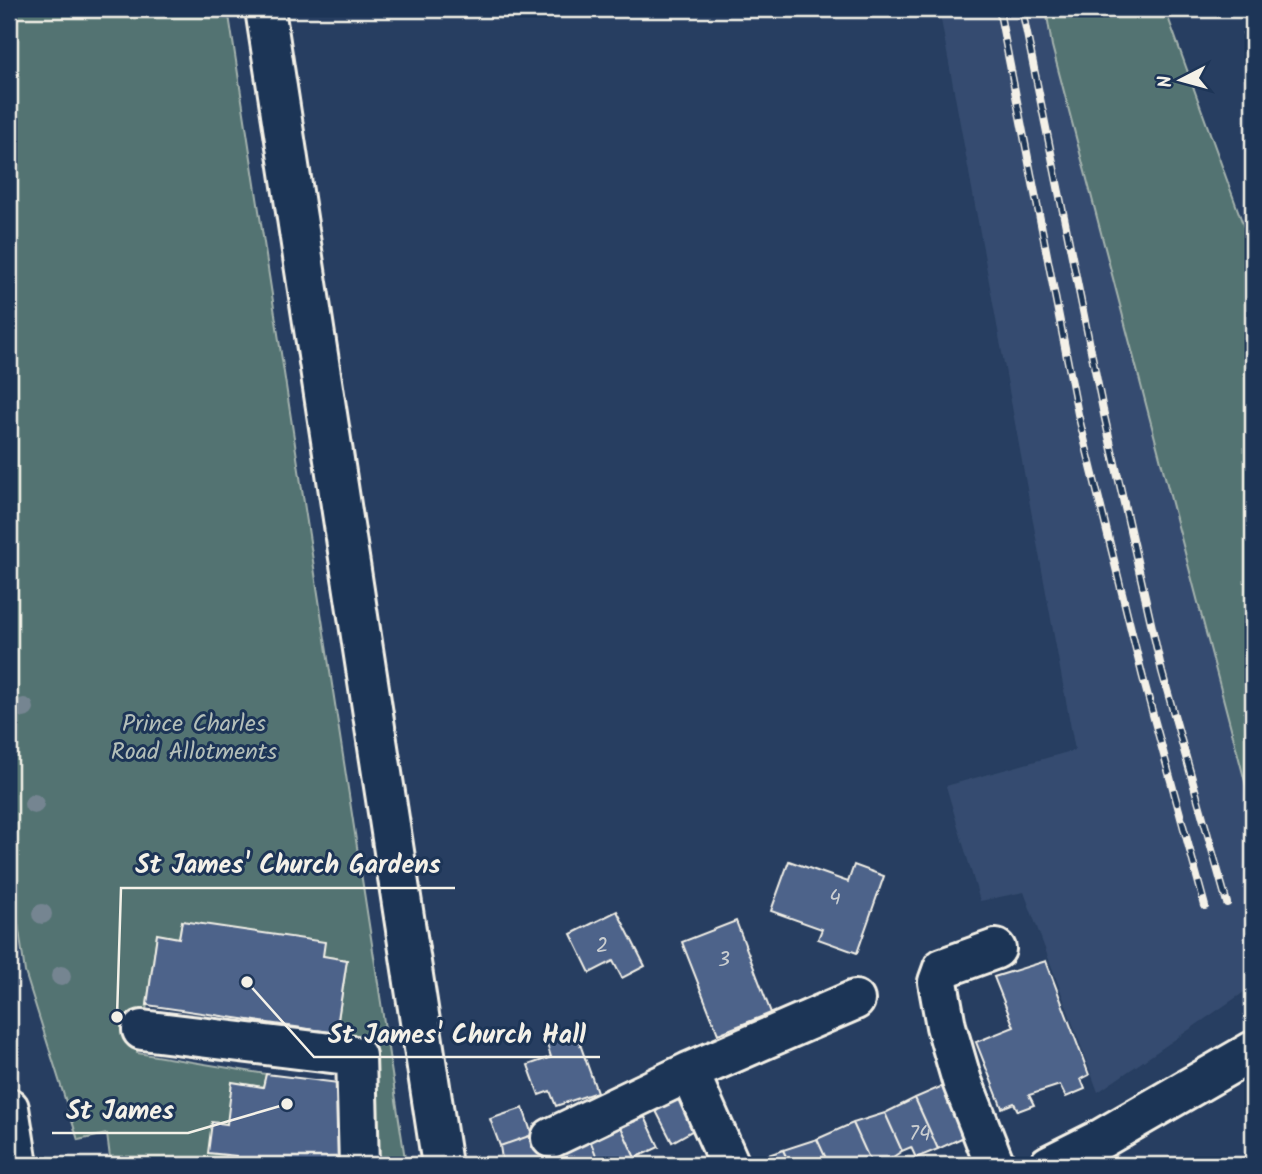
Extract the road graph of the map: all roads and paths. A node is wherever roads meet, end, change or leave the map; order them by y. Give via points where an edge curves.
1 (265, 9) edge
2 (996, 949) dead end
3 (855, 1000) dead end
4 (142, 1030) dead end
5 (1253, 1051) edge
6 (689, 1072) junction
7 (9, 1108) edge
8 (551, 1138) dead end
9 (18, 1165) edge
10 (359, 1165) edge
11 (442, 1165) edge
12 (730, 1165) edge
13 (995, 1165) edge
14 (1049, 1165) edge

1 - 11 street
2 - 13 street via 943,968 938,982 962,1081
3 - 6 street
4 - 10 street via 356,1056
5 - 14 street
6 - 8 street
6 - 12 street
7 - 9 street

